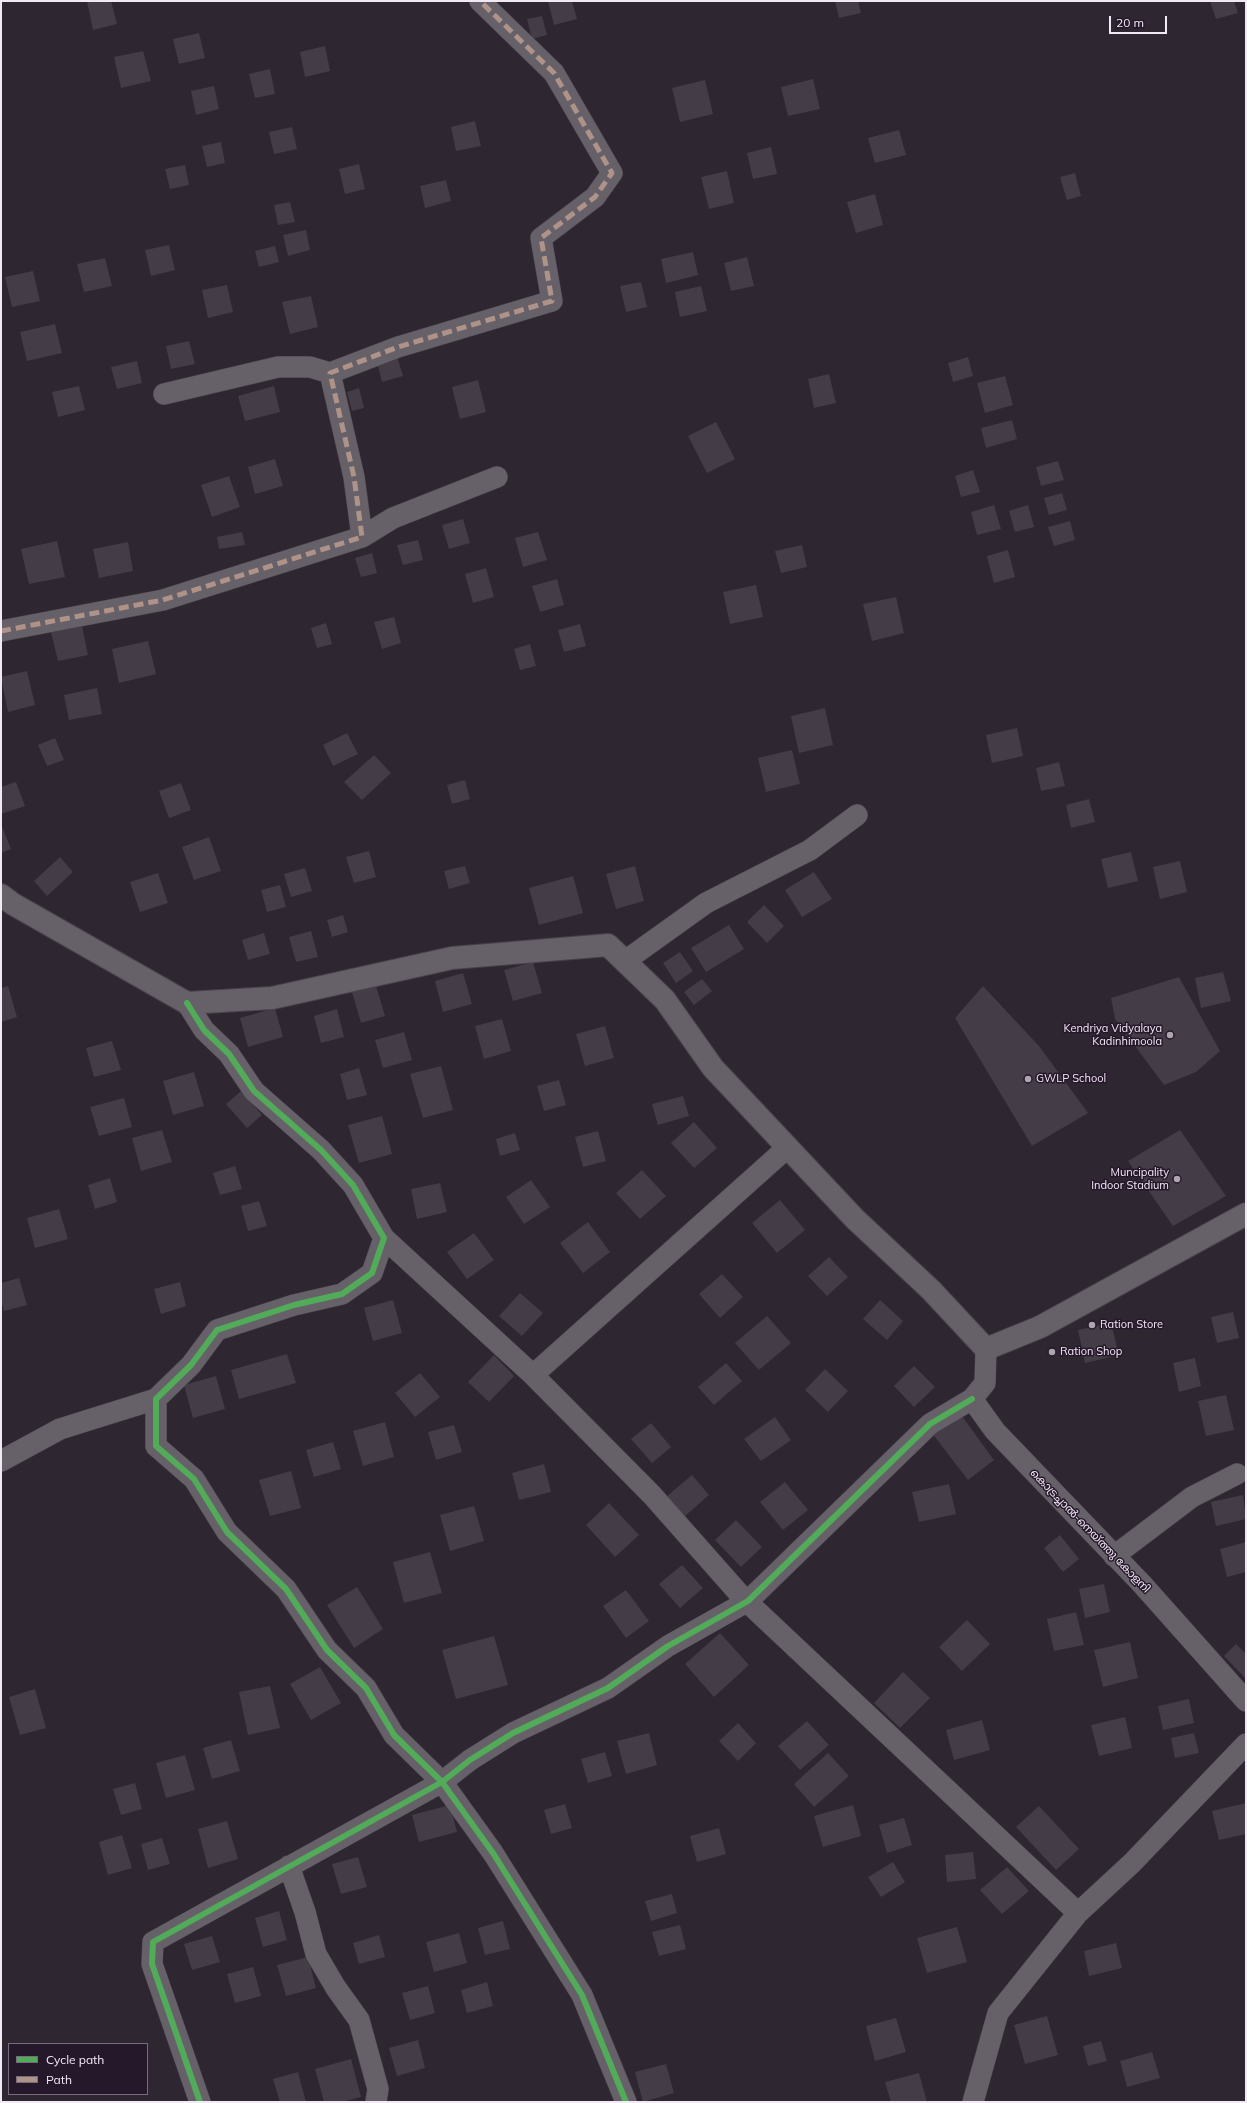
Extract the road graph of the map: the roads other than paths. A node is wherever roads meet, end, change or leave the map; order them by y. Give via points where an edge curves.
1 (480, 1) edge
2 (330, 373) junction
3 (164, 394) dead end
4 (497, 477) dead end
5 (362, 537) junction
6 (1, 631) edge
7 (857, 815) dead end
8 (1, 895) edge
9 (625, 961) junction
10 (188, 1003) junction
11 (788, 1147) junction
12 (1246, 1214) edge
13 (384, 1238) junction
14 (986, 1349) junction
15 (533, 1375) junction
16 (972, 1398) junction
17 (156, 1399) junction
18 (1, 1461) edge
19 (1237, 1474) dead end
20 (1114, 1556) junction
21 (748, 1601) junction
22 (1246, 1701) edge
23 (1246, 1744) edge
24 (442, 1782) junction
25 (289, 1866) junction
26 (1078, 1913) junction
27 (200, 2102) edge
28 (376, 2102) edge
29 (626, 2102) edge
30 (974, 2102) edge

1 - 2 street via 554,73 612,173 595,197 541,238 552,301 398,347
2 - 3 street via 310,367 278,367
2 - 5 street via 354,477
4 - 5 street via 393,518
5 - 6 street via 163,600
7 - 9 street via 810,850 706,903
8 - 10 main road
9 - 10 main road via 608,945 452,958 272,998
9 - 11 main road via 665,1000 713,1068
10 - 13 street via 204,1030 229,1054 254,1091 321,1150 353,1185
11 - 14 main road via 855,1219 931,1290
11 - 15 street
12 - 14 main road via 1040,1327
13 - 15 street
13 - 17 street via 372,1273 342,1294 294,1305 217,1330 191,1365
14 - 16 street via 986,1383
15 - 21 street via 652,1495
16 - 20 street, കൊട്രച്ചാൽ-നെയ്ത്തു കോളനി via 996,1431
16 - 21 street via 930,1424
17 - 18 street via 60,1429
17 - 24 street via 156,1446 194,1479 227,1532 286,1589 327,1650 366,1688 394,1736
19 - 20 street via 1192,1496
20 - 22 street, കൊട്രച്ചാൽ-നെയ്ത്തു കോളനി
21 - 24 street via 668,1646 608,1688 513,1733 470,1760
21 - 26 street
23 - 26 street via 1132,1863
24 - 25 street
24 - 29 street via 493,1853 582,1995
25 - 27 street via 153,1942 152,1964
25 - 28 street via 316,1954 359,2020 378,2089
26 - 30 street via 998,2013

